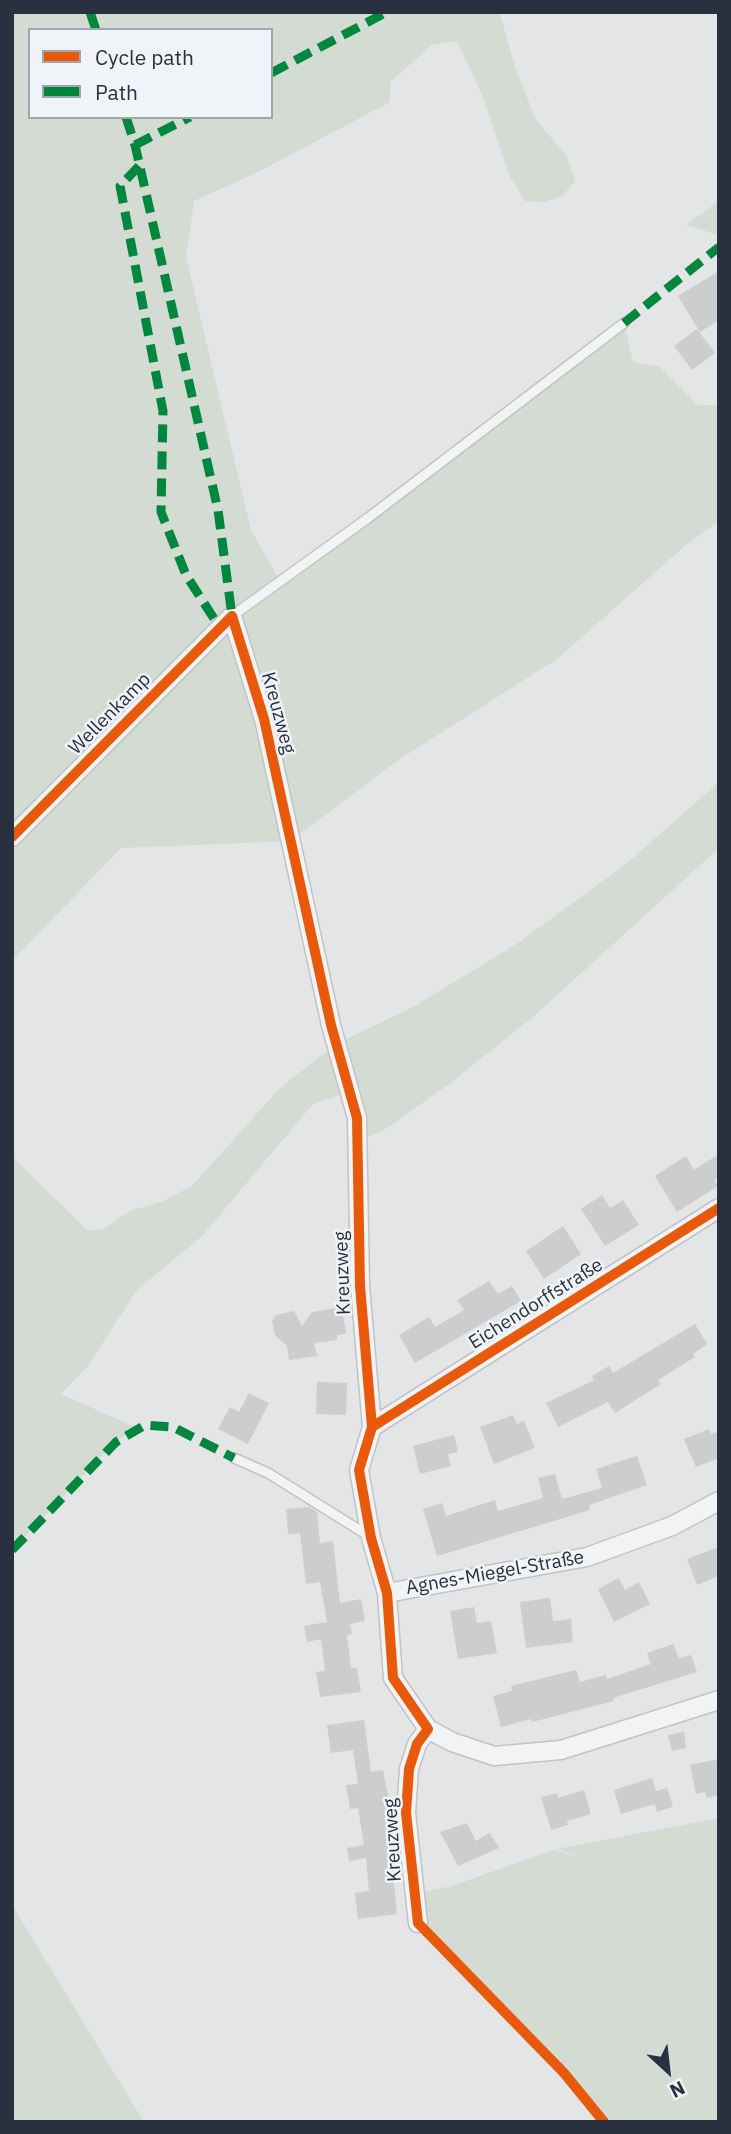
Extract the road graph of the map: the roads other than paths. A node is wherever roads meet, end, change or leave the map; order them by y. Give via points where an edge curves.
1 (624, 323) dead end
2 (232, 616) junction
3 (12, 837) edge
4 (719, 1208) edge
5 (372, 1427) junction
6 (234, 1458) dead end
7 (719, 1501) edge
8 (371, 1538) junction
9 (387, 1592) junction
10 (719, 1700) edge
11 (428, 1729) junction
12 (418, 1923) dead end

1 - 2 lane
2 - 3 street, Wellenkamp
2 - 5 street, Kreuzweg via 264,719 331,1025 357,1118 360,1286
4 - 5 street, Eichendorffstraße
5 - 8 street, Kreuzweg via 359,1470
6 - 8 lane via 268,1473
7 - 9 street, Agnes-Miegel-Straße via 672,1526 587,1557
8 - 9 street, Kreuzweg
9 - 11 street, Kreuzweg via 393,1678
10 - 11 street via 561,1750 521,1754 494,1756
11 - 12 street, Kreuzweg via 416,1744 409,1769 405,1813

